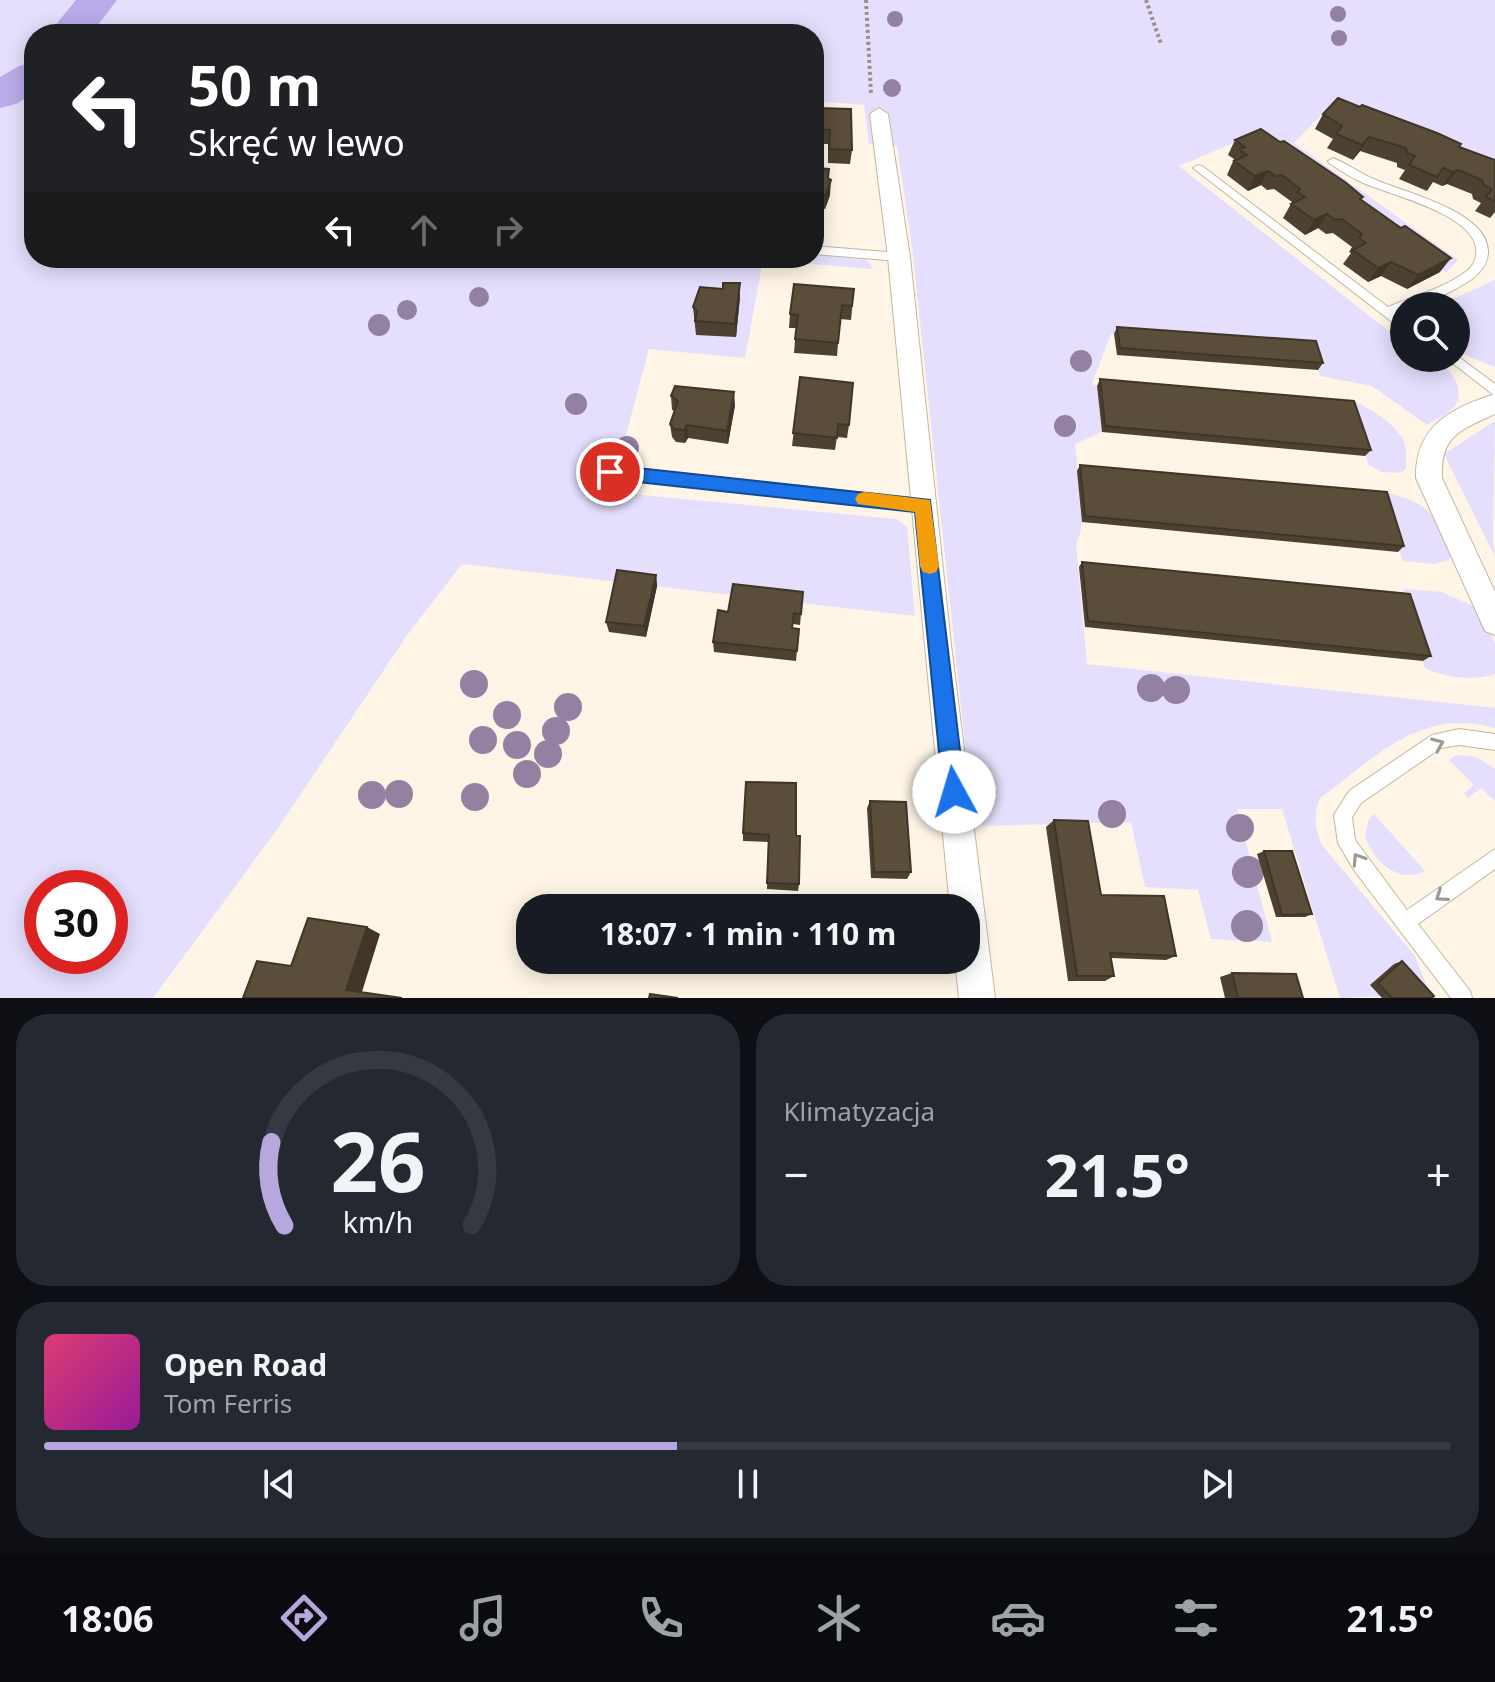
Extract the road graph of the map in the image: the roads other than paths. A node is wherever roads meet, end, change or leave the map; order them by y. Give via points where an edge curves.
1 (879, 114) road end
2 (1333, 161) dead end
3 (1198, 168) dead end
4 (824, 251) edge
5 (899, 257) junction
6 (1388, 312) joint
7 (1470, 372) edge
8 (1495, 391) edge
9 (1495, 403) edge
10 (610, 472) dead end
11 (924, 505) junction
12 (1495, 622) edge
13 (1495, 742) edge
14 (1495, 858) edge
15 (1405, 922) junction
16 (977, 998) edge
17 (1463, 998) edge

1 - 5 street
2 - 6 lane via 1353,175 1468,224 1483,249 1483,259 1472,273
3 - 6 lane
4 - 5 lane
5 - 11 street
7 - 8 lane
9 - 12 street via 1441,432 1431,441 1427,461 1429,478
10 - 11 lane
11 - 16 street
15 -> 13 lane via 1347,843 1343,815 1355,797 1438,741 1459,737
14 -> 15 lane
15 - 17 lane

